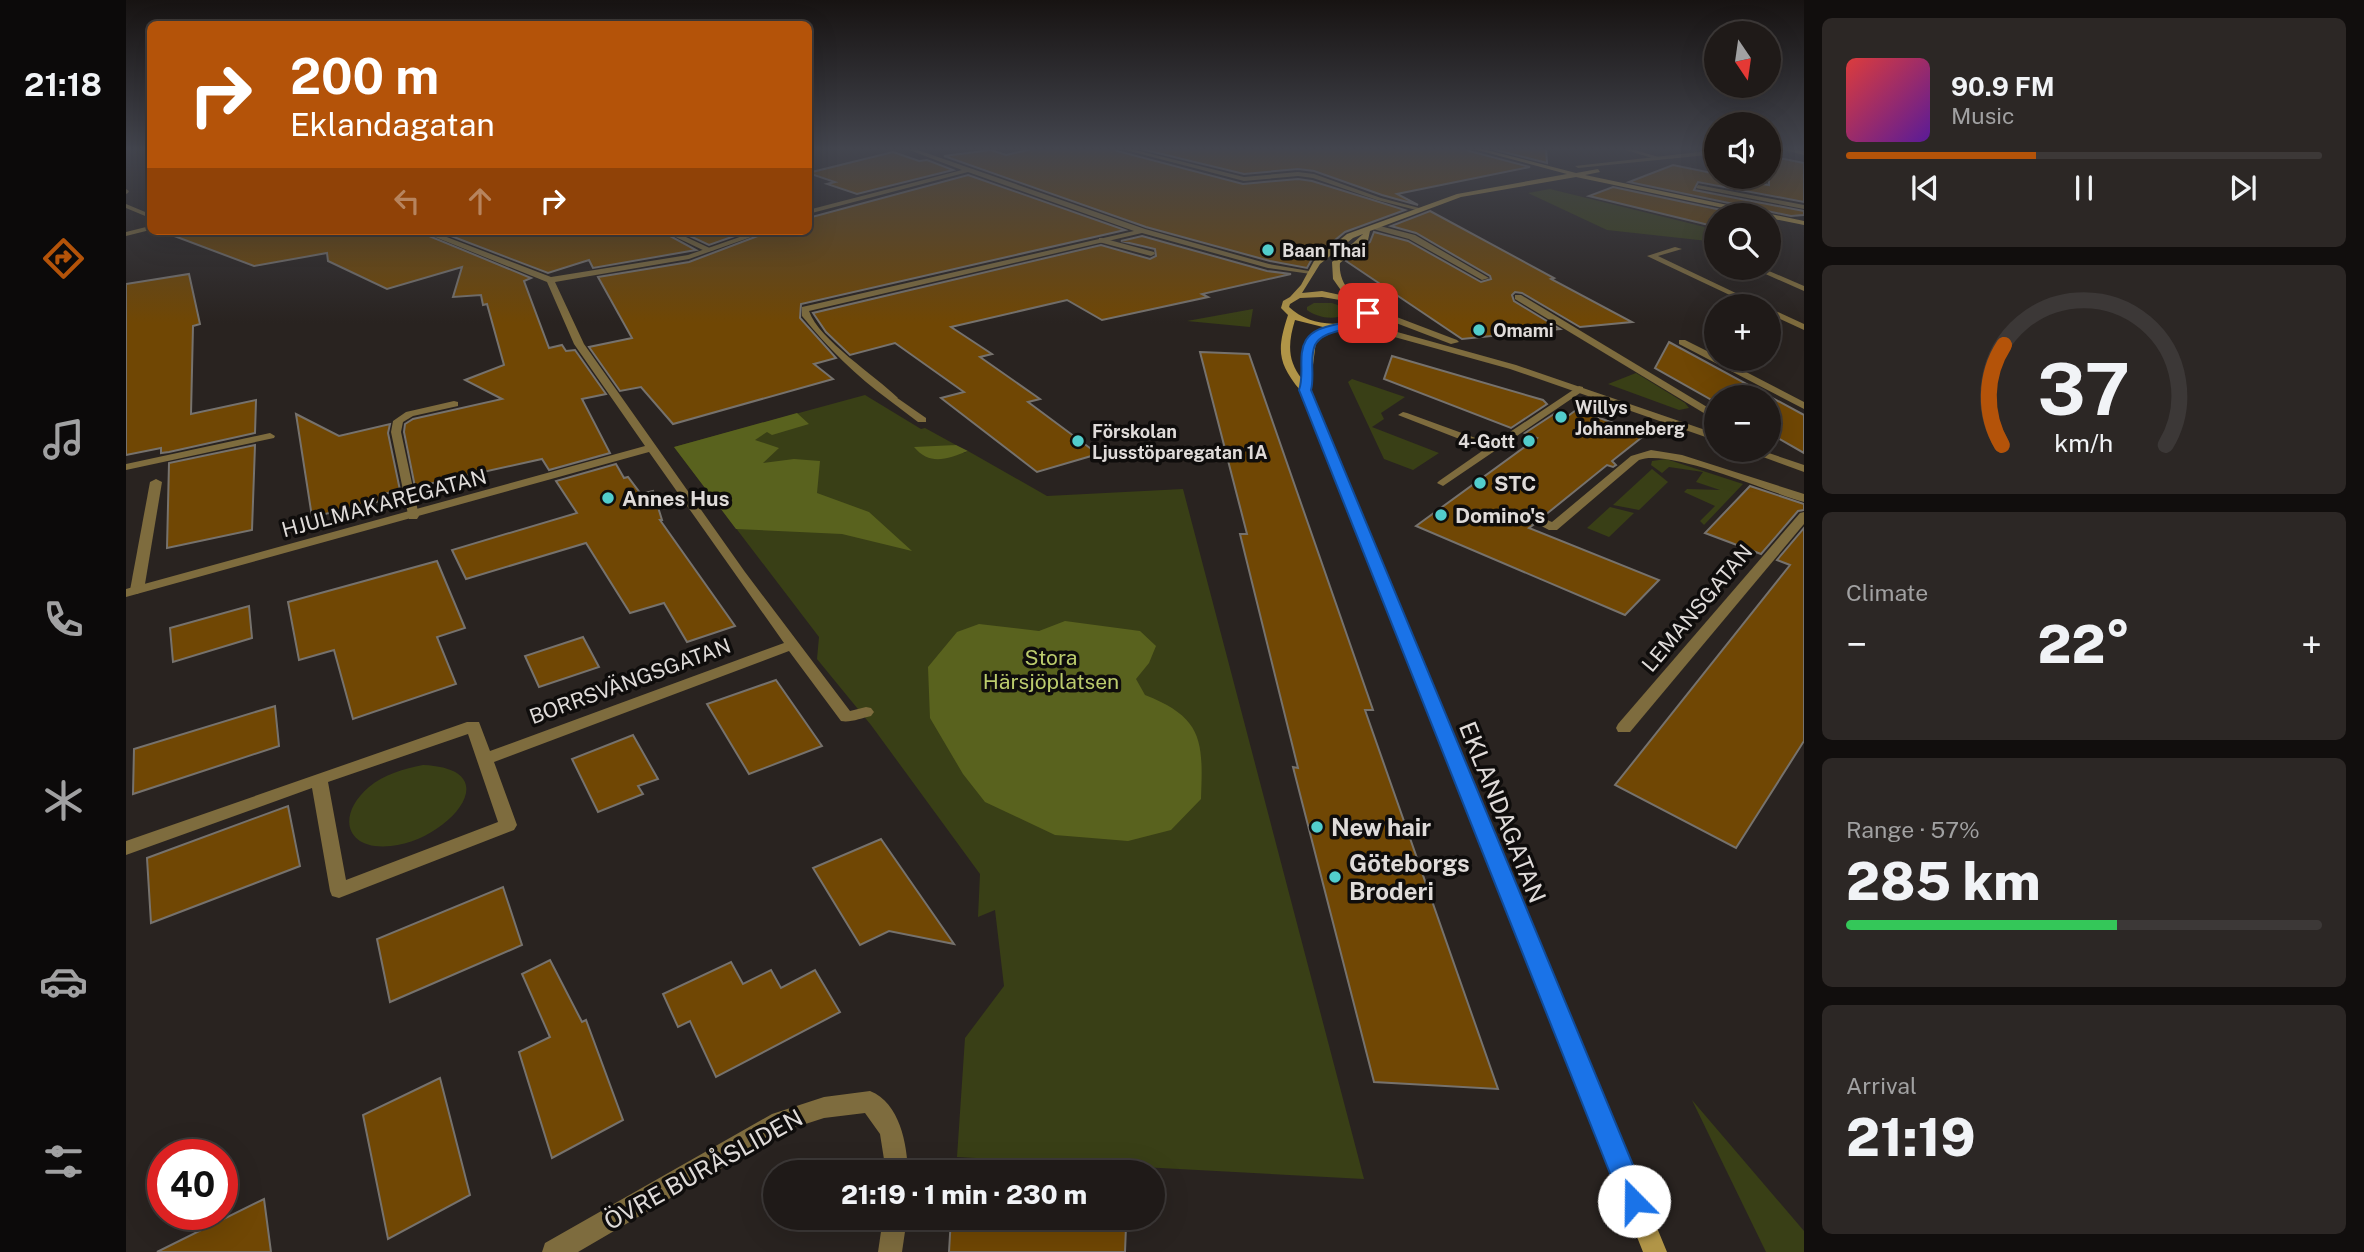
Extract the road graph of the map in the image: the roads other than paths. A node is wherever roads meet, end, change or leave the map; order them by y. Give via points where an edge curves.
1 (127, 206) edge
2 (813, 206) edge
3 (824, 206) edge
4 (1072, 206) edge
5 (1409, 206) edge
6 (1427, 206) edge
7 (818, 208) junction
8 (1420, 209) junction
9 (812, 210) edge
10 (147, 214) edge
11 (126, 217) edge
12 (1781, 218) edge
13 (1804, 223) edge
14 (1376, 226) junction
15 (147, 229) edge
16 (1142, 231) junction
17 (1367, 232) junction
18 (126, 234) edge
19 (434, 235) edge
20 (676, 235) edge
21 (752, 235) edge
22 (1102, 240) junction
23 (1678, 249) dead end
24 (709, 250) junction
25 (1151, 254) dead end
26 (1311, 272) junction
27 (1485, 278) dead end
28 (1781, 279) edge
29 (550, 280) junction
30 (1804, 289) edge
31 (1733, 294) edge
32 (1294, 297) junction
33 (1518, 297) dead end
34 (1355, 302) junction
35 (1365, 308) junction
36 (1292, 315) junction
37 (1781, 316) edge
38 (1354, 323) junction
39 (1341, 325) junction
40 (1804, 327) edge
41 (1682, 342) dead end
42 (1513, 367) junction
43 (1579, 389) junction
44 (1305, 390) junction
45 (454, 404) dead end
46 (1804, 406) edge
47 (1704, 410) edge
48 (1403, 415) dead end
49 (922, 420) dead end
50 (1704, 431) edge
51 (270, 436) dead end
52 (651, 448) junction
53 (1492, 448) junction
54 (1781, 461) edge
55 (126, 467) edge
56 (1804, 469) edge
57 (156, 482) dead end
58 (1443, 483) dead end
59 (1804, 498) edge
60 (413, 516) junction
61 (1804, 516) edge
62 (1532, 518) dead end
63 (131, 592) edge
64 (790, 646) junction
65 (866, 712) dead end
66 (1624, 728) dead end
67 (485, 759) junction
68 (319, 779) junction
69 (126, 848) edge
70 (896, 1160) edge
71 (893, 1230) edge
72 (554, 1252) edge
73 (890, 1252) edge
74 (1655, 1252) edge

1 - 10 street
2 - 7 street
3 - 7 street
4 - 16 street
5 - 8 street
6 - 8 street, EKLANDAGATAN
7 - 9 street
8 - 14 street, EKLANDAGATAN
10 - 11 street
12 - 13 street
14 - 17 street, EKLANDAGATAN
14 - 27 street via 1412,237
15 - 18 street
16 - 22 street
16 - 26 street via 1268,266
17 - 26 street, EKLANDAGATAN via 1350,236
17 - 34 street, EKLANDAGATAN via 1336,262 1334,273 1339,286
19 - 29 street
20 - 24 street
21 - 24 street
22 - 25 street
22 - 49 street via 805,309 834,349
23 - 31 street via 1651,256
24 - 29 street
26 - 32 street, EKLANDAGATAN
28 - 30 street
29 - 52 street via 579,344
32 - 34 street, EKLANDAGATAN via 1322,295
32 - 36 street, EKLANDAGATAN via 1285,305
33 - 47 street
34 - 35 street, EKLANDAGATAN
35 - 38 street via 1367,317
35 - 42 street
36 - 39 street, EKLANDAGATAN
36 - 44 street, EKLANDAGATAN via 1282,354
37 - 40 street
38 - 39 street, EKLANDAGATAN
38 - 42 street
39 - 44 street, EKLANDAGATAN via 1312,340
41 - 46 street
42 - 43 street
43 - 50 street
43 - 53 street
44 - 74 street, EKLANDAGATAN
45 - 60 street via 410,414 398,422 396,432
48 - 53 street
51 - 55 street
52 - 60 street, HJULMAKAREGATAN
52 - 64 street
53 - 58 street
54 - 56 street
57 - 63 street
59 - 62 street via 1678,457 1644,454 1553,527
60 - 63 street, HJULMAKAREGATAN
61 - 66 street, LEMANSGATAN
64 - 65 street via 846,717
64 - 67 street, BORRSVÄNGSGATAN
67 - 68 street via 473,726
67 - 68 street via 508,825 339,891
68 - 69 street
70 - 72 street, ÖVRE BURÅSLIDEN via 886,1116 870,1102 816,1108 780,1122
71 - 73 street

